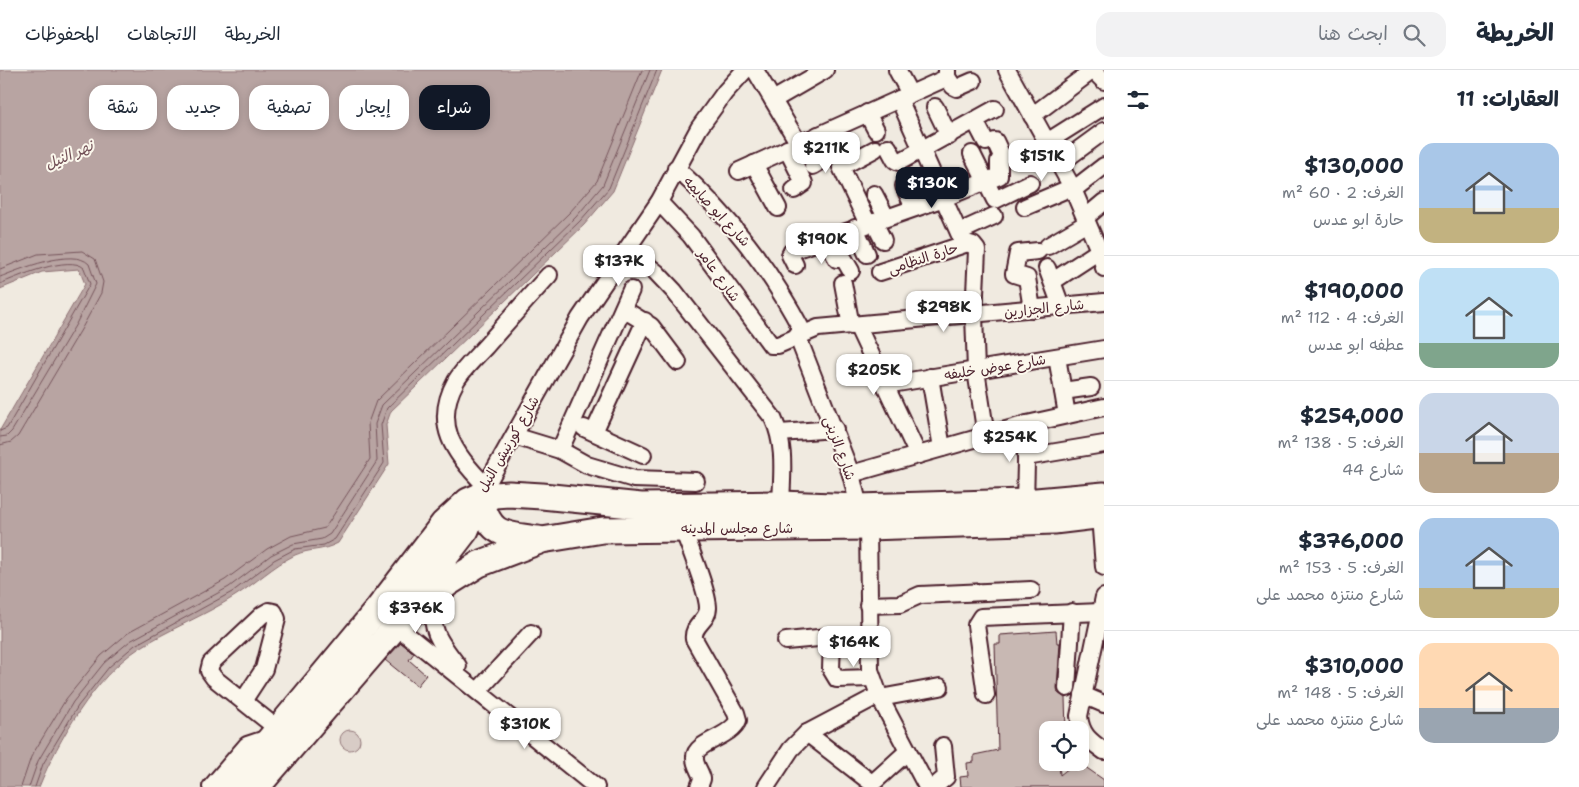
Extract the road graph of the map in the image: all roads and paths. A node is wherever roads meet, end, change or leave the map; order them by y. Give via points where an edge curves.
1 (745, 70) edge
2 (755, 70) edge
3 (897, 70) edge
4 (1007, 70) edge
5 (1093, 70) edge
6 (814, 73) edge
7 (947, 73) edge
8 (973, 81) dead end
9 (1104, 81) edge
10 (904, 97) junction
11 (773, 100) junction
12 (1104, 106) edge
13 (935, 107) dead end
14 (994, 109) dead end
15 (867, 113) junction
16 (1032, 116) junction
17 (975, 121) junction
18 (876, 130) dead end
19 (1104, 131) edge
20 (818, 135) junction
21 (950, 136) junction
22 (1047, 142) junction
23 (793, 146) junction
24 (922, 150) junction
25 (972, 154) dead end
26 (1059, 164) junction
27 (813, 166) dead end
28 (1104, 166) edge
29 (676, 168) junction
30 (985, 181) junction
31 (1030, 183) dead end
32 (904, 186) dead end
33 (1072, 189) junction
34 (794, 190) dead end
35 (874, 194) dead end
36 (944, 198) junction
37 (659, 202) junction
38 (1104, 202) edge
39 (1024, 206) dead end
40 (778, 208) dead end
41 (914, 208) junction
42 (994, 216) dead end
43 (1086, 220) junction
44 (871, 223) junction
45 (825, 238) junction
46 (962, 238) junction
47 (883, 240) dead end
48 (1100, 245) edge
49 (627, 249) junction
50 (867, 254) dead end
51 (802, 256) dead end
52 (1104, 268) edge
53 (880, 272) dead end
54 (549, 274) dead end
55 (631, 290) dead end
56 (1104, 302) edge
57 (1061, 306) junction
58 (623, 309) junction
59 (1032, 309) junction
60 (974, 315) junction
61 (645, 321) junction
62 (854, 325) junction
63 (800, 334) junction
64 (778, 345) joint
65 (1104, 349) edge
66 (1057, 357) junction
67 (678, 362) dead end
68 (976, 370) junction
69 (930, 377) junction
70 (885, 385) junction
71 (1091, 387) dead end
72 (1063, 391) junction
73 (1104, 407) edge
74 (1067, 415) junction
75 (573, 422) junction
76 (1026, 424) junction
77 (834, 429) junction
78 (594, 432) junction
79 (780, 433) junction
80 (514, 436) junction
81 (986, 436) junction
82 (1104, 444) edge
83 (942, 448) junction
84 (560, 450) junction
85 (918, 455) junction
86 (643, 456) dead end
87 (1026, 457) junction
88 (851, 474) junction
89 (696, 481) dead end
90 (482, 490) junction
91 (1025, 502) junction
92 (780, 504) junction
93 (1103, 508) edge
94 (864, 517) junction
95 (683, 529) junction
96 (542, 540) junction
97 (1104, 567) edge
98 (1031, 590) dead end
99 (432, 597) junction
100 (868, 605) junction
101 (1072, 612) junction
102 (1102, 613) edge
103 (404, 619) junction
104 (531, 633) dead end
105 (436, 634) junction
106 (786, 641) dead end
107 (427, 650) junction
108 (1098, 658) edge
109 (872, 678) junction
110 (940, 687) dead end
111 (1067, 688) dead end
112 (476, 690) junction
113 (986, 695) dead end
114 (1083, 695) junction
115 (880, 696) junction
116 (243, 701) junction
117 (1104, 704) edge
118 (807, 733) junction
119 (276, 734) junction
120 (943, 746) dead end
121 (908, 751) junction
122 (1104, 751) edge
123 (211, 787) edge
124 (230, 787) edge
125 (257, 787) edge
126 (596, 787) edge
127 (699, 787) edge
128 (766, 787) edge
129 (927, 787) edge
130 (934, 787) edge

1 - 29 street, شارع كورنيش النيل via 699,128
2 - 11 street
3 - 10 street
4 - 16 street
5 - 9 street
5 - 16 street
6 - 11 street
7 - 8 street via 952,86 957,88
7 - 10 street
10 - 15 street
10 - 24 street
11 - 23 street
12 - 22 street
13 - 21 street
14 - 17 street
15 - 18 street
15 - 20 street
16 - 22 street
17 - 21 street
17 - 30 street via 1001,154 1000,173
19 - 26 street
20 - 23 street
20 - 27 street via 828,157
21 - 24 street
22 - 26 street
23 - 34 street via 804,183
23 - 40 street via 747,167
24 - 36 street
24 - 44 street via 896,162 882,148 841,167
25 - 30 street
26 - 33 street
28 - 33 street
29 - 37 street, شارع كورنيش النيل
29 - 63 street, شارع ابو صايمه via 735,227 784,295
30 - 31 street via 995,200
30 - 36 street
32 - 41 street
33 - 39 street
33 - 43 street
35 - 44 street
36 - 41 street
36 - 46 street
37 - 49 street, شارع كورنيش النيل
37 - 64 street, شارع عامر via 691,236 768,342
38 - 43 street
41 - 44 street
42 - 46 street, حارة النظامى
43 - 48 street
43 - 59 street via 1043,248 1018,253 1014,274 1027,278
44 - 45 street
44 - 47 street
44 - 50 street
45 - 51 street
45 - 62 street via 837,259 844,259
46 - 53 street, حارة النظامى
46 - 60 street via 977,250
48 - 52 street
48 - 57 street via 1050,274
49 - 79 street via 674,290 762,402
49 - 80 street, شارع كورنيش النيل via 580,318
54 - 90 street via 456,380 446,405 451,441
55 - 58 street
56 - 57 street, شارع الجزارين
57 - 59 street, شارع الجزارين
58 - 61 street
58 - 75 street
59 - 60 street, شارع الجزارين
60 - 62 street, شارع الجزارين
60 - 68 street
61 - 67 street via 656,330
61 - 78 street
62 - 63 street, شارع الجزارين via 818,328
62 - 70 street
63 - 64 street, شارع الجزارين
63 - 77 street, شارع الزينى
65 - 66 street, شارع عوض خليفه
66 - 68 street, شارع عوض خليفه
66 - 72 street
68 - 69 street, شارع عوض خليفه
68 - 81 street
69 - 70 street, شارع عوض خليفه
69 - 83 street
70 - 85 street
71 - 72 street
72 - 74 street
73 - 74 street
74 - 76 street
75 - 78 street
75 - 84 street
76 - 81 street
76 - 87 street
77 - 79 street
77 - 88 street, شارع الزينى
78 - 86 street
79 - 92 street via 783,458
80 - 84 street
80 - 90 street, شارع كورنيش النيل
81 - 83 street
82 - 87 street
83 - 85 street
84 - 89 street via 587,465 634,479
85 - 88 street
87 - 91 street
88 - 94 street, شارع الزينى
90 - 92 highway, شارع مجلس المدينه via 641,506
90 - 96 highway via 484,516 500,532
90 - 103 highway via 466,530 419,591
90 - 119 highway, شارع كورنيش النيل via 443,524
91 - 93 highway, شارع مجلس المدينه
91 - 94 highway, شارع مجلس المدينه
92 - 94 highway, شارع مجلس المدينه
93 - 94 highway, شارع مجلس المدينه via 1054,521
93 - 97 street
94 - 95 highway, شارع مجلس المدينه
94 - 100 street, شارع الزينى
95 - 96 highway, شارع مجلس المدينه via 603,530
95 - 127 street via 707,604 705,618 694,630 694,639 738,720 732,729 695,754 702,780
96 - 99 highway, شارع مجلس المدينه via 479,564
98 - 100 street via 920,595 900,604
99 - 103 highway, شارع مجلس المدينه
99 - 105 street via 432,621
100 - 109 street, شارع الزينى
101 - 102 street
101 - 111 street
101 - 113 street via 984,616 978,619 976,625
102 - 108 street
103 - 107 street
103 - 125 highway
104 - 112 street
105 - 107 street
105 - 112 street
106 - 109 street via 829,638 832,641 831,669 836,679
107 - 112 street
108 - 114 street
109 - 115 street, شارع الزينى
110 - 115 street
112 - 126 street
114 - 117 street
114 - 122 street via 1079,716 1083,733
115 - 118 street
115 - 121 street, شارع الزينى
116 - 116 street via 211,675 209,667 262,615 274,612 277,619 264,669
116 - 119 street
118 - 121 street via 868,781 875,780
118 - 128 street via 791,749
119 - 123 street via 247,745
119 - 124 highway, شارع كورنيش النيل
120 - 130 street via 946,777
121 - 129 street, شارع الزينى

